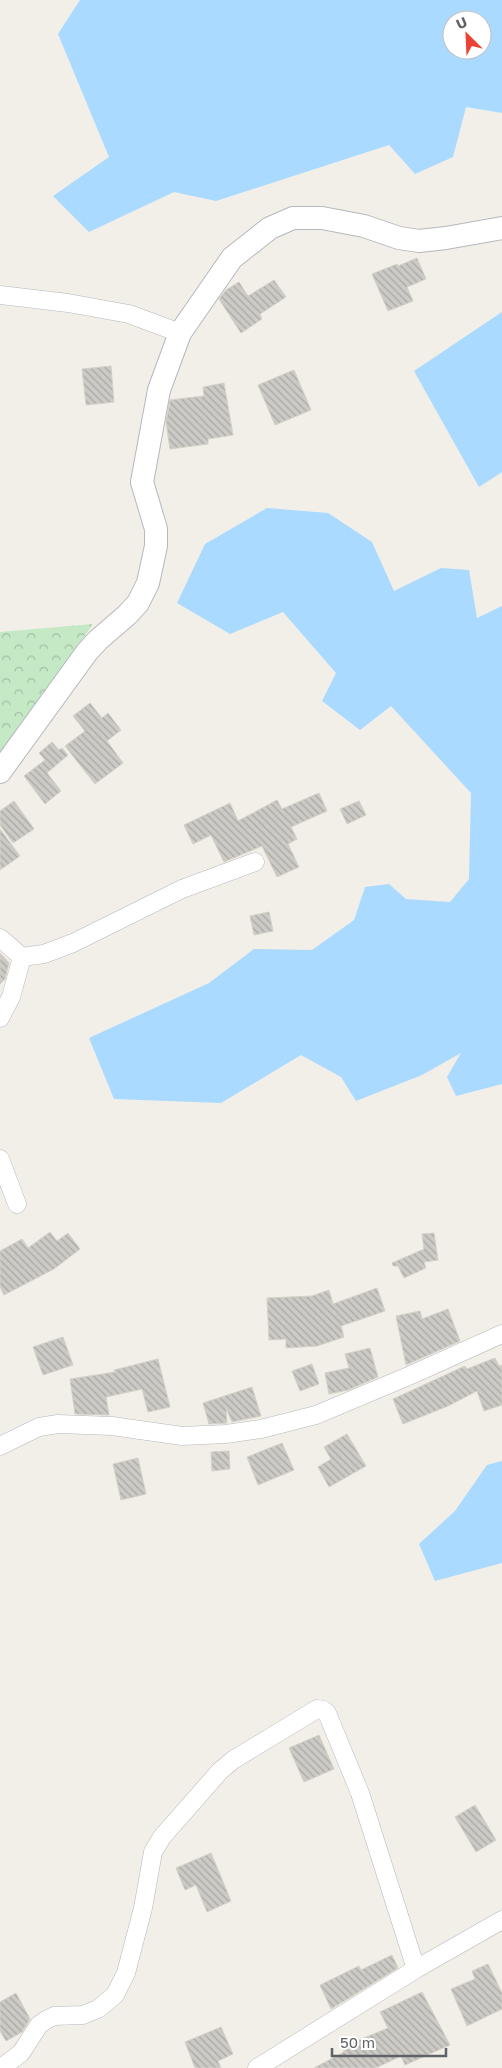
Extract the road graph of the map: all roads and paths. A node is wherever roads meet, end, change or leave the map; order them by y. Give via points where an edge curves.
1 (502, 228) edge
2 (0, 295) edge
3 (180, 333) junction
4 (0, 772) edge
5 (255, 862) dead end
6 (0, 938) edge
7 (22, 957) junction
8 (0, 1018) edge
9 (0, 1159) edge
10 (17, 1204) dead end
11 (502, 1334) edge
12 (0, 1446) edge
13 (502, 1920) edge
14 (416, 1969) junction
15 (1, 2068) edge
16 (257, 2068) edge

1 - 3 street via 419,240 322,218 293,218 270,228 232,258
2 - 3 street via 129,314
3 - 4 street via 159,390 142,482 156,529 148,584 138,603 87,652
5 - 7 street via 182,889 73,943 44,954
6 - 7 street
7 - 8 street via 11,997
9 - 10 street
11 - 12 street via 316,1415 261,1429 182,1436 112,1426 58,1424 39,1427
13 - 14 street
14 - 15 street via 360,1793 327,1713 317,1709 220,1770 162,1837 153,1852 126,1974 115,1995 98,2009 84,2015 54,2016 46,2020 20,2053
14 - 16 street

